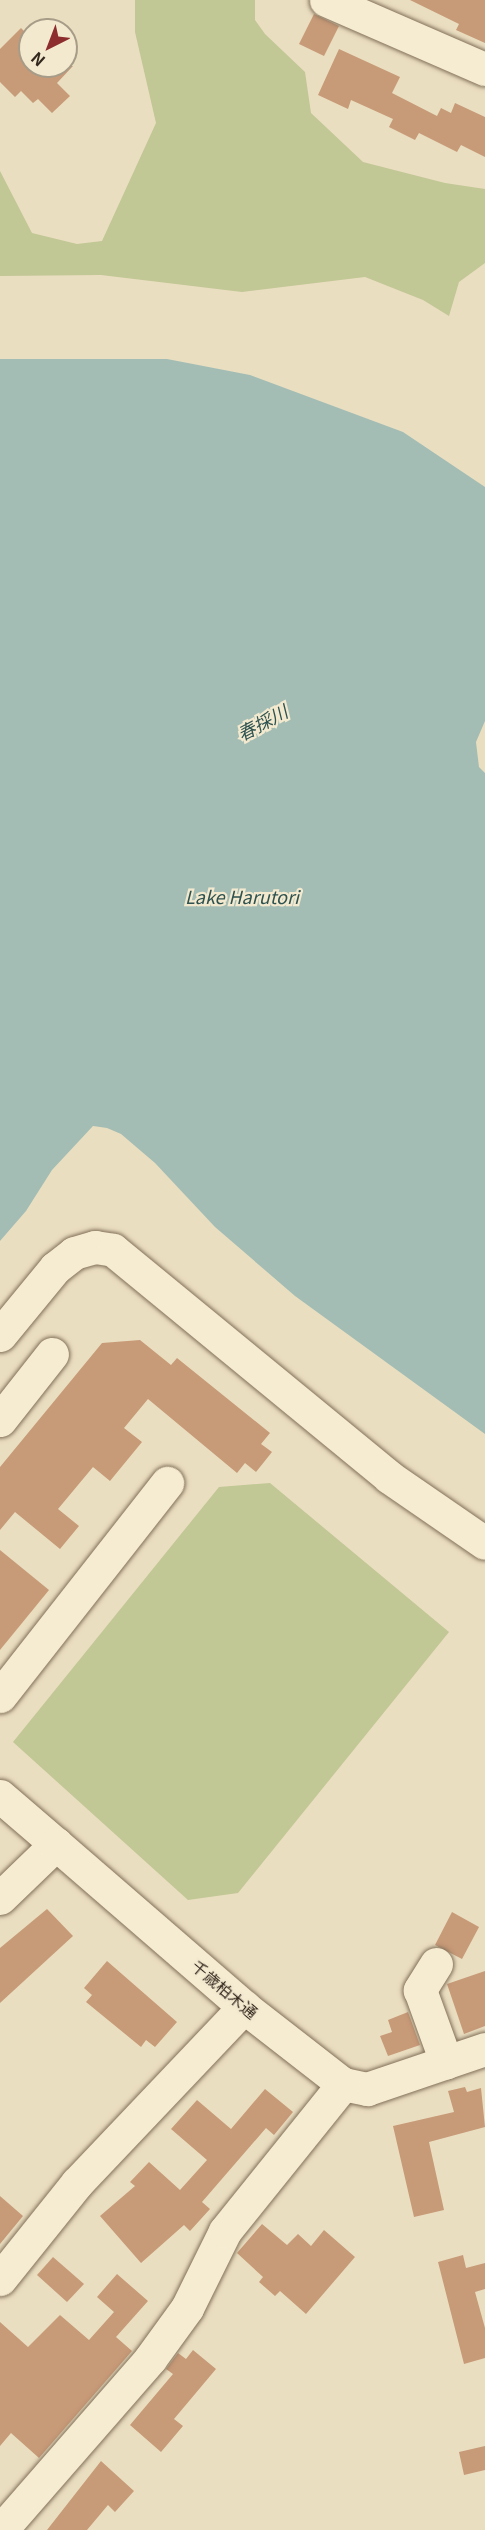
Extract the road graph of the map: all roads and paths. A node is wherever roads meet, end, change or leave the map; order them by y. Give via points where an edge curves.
1 (326, 0) edge
2 (485, 69) edge
3 (0, 1335) edge
4 (52, 1354) dead end
5 (0, 1420) edge
6 (167, 1483) dead end
7 (485, 1543) edge
8 (0, 1696) edge
9 (0, 1796) edge
10 (56, 1844) junction
11 (0, 1898) edge
12 (436, 1964) dead end
13 (244, 2007) junction
14 (485, 2049) edge
15 (446, 2062) junction
16 (343, 2084) junction
17 (0, 2279) edge
18 (1, 2530) edge

1 - 2 street
3 - 7 street via 55,1268 74,1253 95,1247 113,1250 388,1477
4 - 5 street
6 - 8 street
9 - 10 street, 千歳柏木通
10 - 11 street
10 - 13 street, 千歳柏木通
12 - 15 street via 420,1990
13 - 16 street, 千歳柏木通
13 - 17 street via 77,2183
14 - 15 street
15 - 16 street via 367,2089
16 - 18 street via 225,2231 187,2308 150,2359

